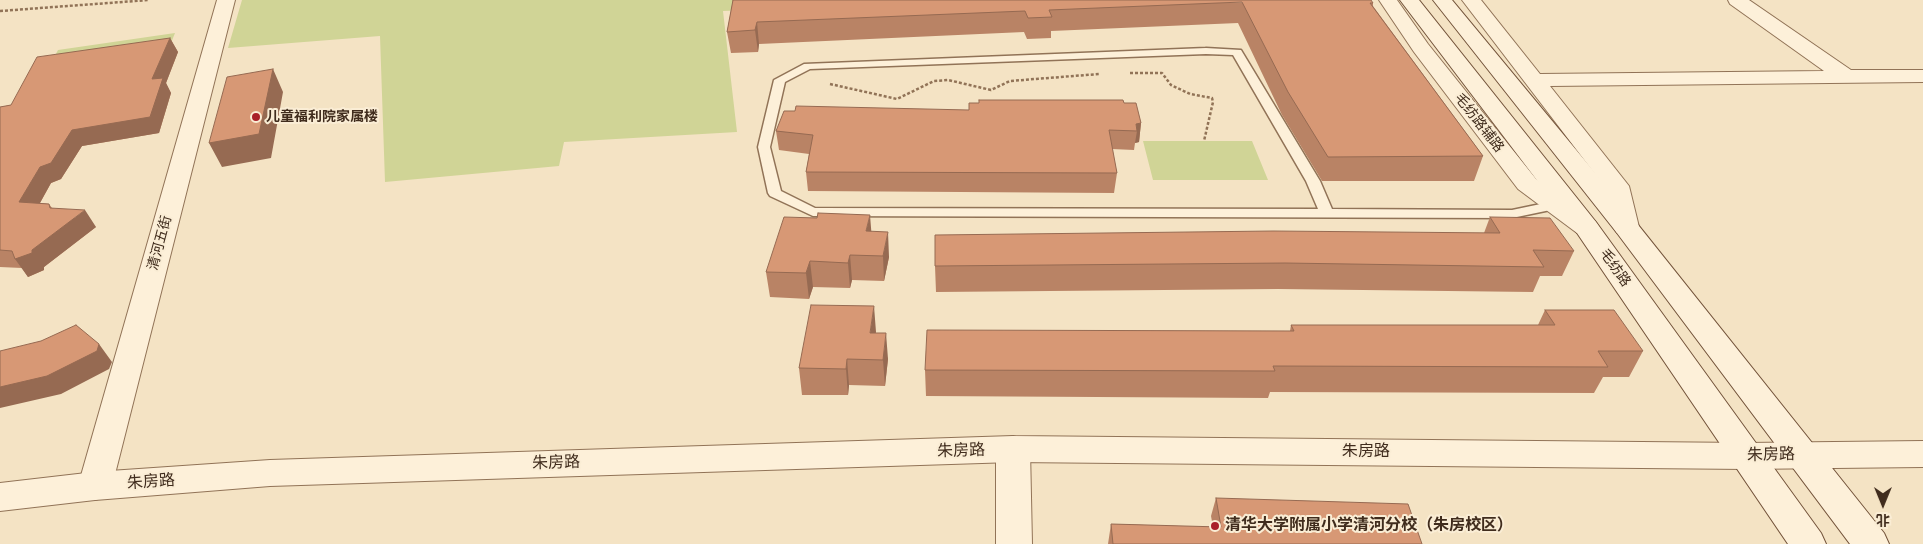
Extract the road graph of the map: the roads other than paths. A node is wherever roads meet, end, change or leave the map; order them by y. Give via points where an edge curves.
1 (226, 0) edge
2 (1388, 0) edge
3 (1409, 0) edge
4 (1442, 0) edge
5 (1471, 0) edge
6 (1737, 0) edge
7 (1923, 76) edge
8 (1846, 77) junction
9 (1534, 80) junction
10 (1555, 205) junction
11 (1327, 213) junction
12 (1626, 227) junction
13 (1587, 228) junction
14 (1013, 449) junction
15 (1801, 454) junction
16 (1923, 454) edge
17 (1746, 456) junction
18 (95, 486) junction
19 (0, 497) edge
20 (1014, 544) edge
21 (1808, 544) edge
22 (1871, 544) edge

1 - 18 street, 清河五街
2 - 10 street, 毛纺路辅路 via 1421,48 1527,184
3 - 13 street, 毛纺路
4 - 12 street
5 - 9 street
6 - 8 street
7 - 8 street
8 - 9 street
9 - 12 street via 1617,186
10 - 11 lane via 1512,214
10 - 13 street, 毛纺路辅路
11 - 11 lane via 813,212 775,193 764,147 780,80 808,66 1237,52 1313,181
12 - 15 street
13 - 17 street, 毛纺路
14 - 17 street, 朱房路
14 - 18 street, 朱房路 via 270,473
14 - 20 street
15 - 16 street, 朱房路
15 - 17 street, 朱房路
15 - 22 street
17 - 21 street, 毛纺路
18 - 19 street, 朱房路

